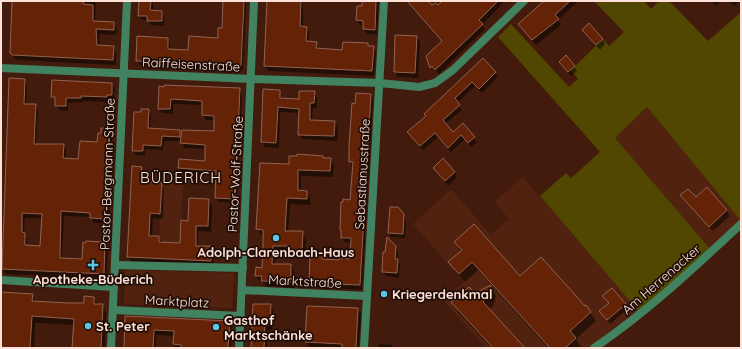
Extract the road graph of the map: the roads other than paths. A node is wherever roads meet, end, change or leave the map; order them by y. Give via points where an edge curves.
1 (127, 1) edge
2 (254, 1) edge
3 (384, 1) edge
4 (524, 1) edge
5 (1, 68) edge
6 (123, 73) junction
7 (251, 79) junction
8 (380, 83) junction
9 (741, 224) edge
10 (115, 265) junction
11 (243, 268) junction
12 (1, 280) edge
13 (114, 287) junction
14 (242, 290) junction
15 (367, 296) junction
16 (112, 310) junction
17 (241, 316) junction
18 (111, 348) edge
19 (240, 348) edge
20 (364, 348) edge
21 (594, 348) edge

1 - 6 street, Pastor-Bergmann-Straße
2 - 7 street, Pastor-Wolf-Straße
3 - 8 street, Sebastianusstraße
4 - 8 street, Raiffeisenstraße via 435,83 419,87
5 - 6 street, Raiffeisenstraße
6 - 7 street, Raiffeisenstraße
6 - 10 street, Pastor-Bergmann-Straße
7 - 8 street, Raiffeisenstraße
7 - 11 street, Pastor-Wolf-Straße
8 - 15 street, Sebastianusstraße
9 - 21 street, Am Herrenacker via 655,302
10 - 11 street
10 - 13 street, Pastor-Bergmann-Straße
11 - 14 street, Pastor-Wolf-Straße
12 - 13 street
13 - 16 street, Pastor-Bergmann-Straße
14 - 15 street, Marktstraße
14 - 17 street, Pastor-Wolf-Straße
15 - 20 street, Sebastianusstraße
16 - 17 street, Marktplatz
16 - 18 street, Pastor-Bergmann-Straße
17 - 19 street, Pastor-Wolf-Straße

